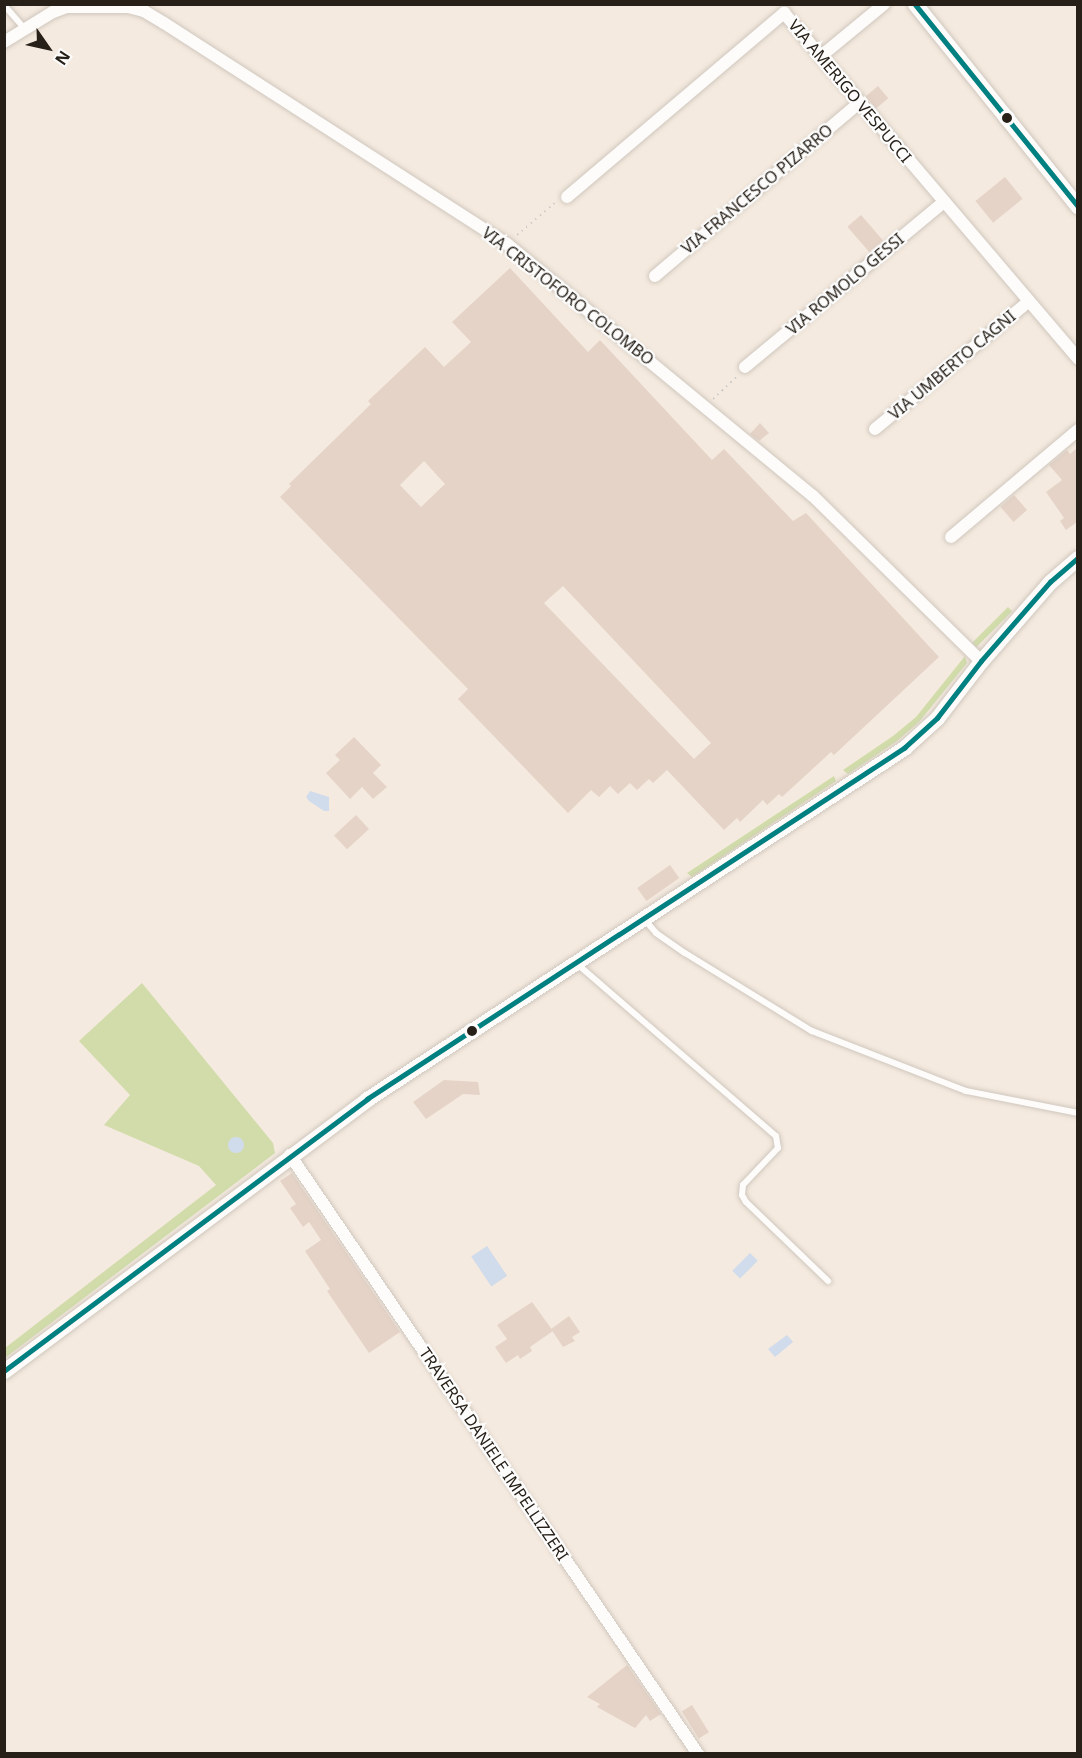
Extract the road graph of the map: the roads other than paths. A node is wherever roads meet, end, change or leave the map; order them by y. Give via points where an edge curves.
1 (884, 4) edge
2 (915, 4) edge
3 (4, 5) edge
4 (25, 29) junction
5 (4, 42) edge
6 (820, 56) junction
7 (860, 102) junction
8 (567, 197) road end
9 (944, 202) junction
10 (1077, 207) edge
11 (655, 276) dead end
12 (1029, 301) junction
13 (1077, 359) edge
14 (745, 367) road end
15 (875, 429) dead end
16 (1077, 430) edge
17 (951, 537) dead end
18 (1077, 558) edge
19 (981, 662) junction
20 (643, 918) junction
21 (575, 963) junction
22 (1077, 1113) edge
23 (290, 1155) junction
24 (828, 1281) dead end
25 (4, 1371) edge
26 (698, 1754) edge

1 - 6 street
2 - 10 street
3 - 4 lane
4 - 5 street, VIA CRISTOFORO COLOMBO
4 - 19 street, VIA CRISTOFORO COLOMBO via 67,7 128,7 144,11 507,244 829,511
6 - 7 street, VIA AMERIGO VESPUCCI
6 - 8 street, VIA AMERIGO VESPUCCI via 784,13
7 - 9 street, VIA AMERIGO VESPUCCI
7 - 11 street, VIA FRANCESCO PIZARRO
9 - 12 street, VIA AMERIGO VESPUCCI
9 - 14 street, VIA ROMOLO GESSI
12 - 13 street, VIA AMERIGO VESPUCCI
12 - 15 street, VIA UMBERTO CAGNI
16 - 17 street
18 - 19 street via 1050,582
19 - 20 street via 937,718 904,748
20 - 21 street
20 - 22 lane via 677,948 812,1031 966,1091
21 - 23 street via 367,1099
21 - 24 lane via 776,1136 777,1148 743,1185 741,1195
23 - 25 street
23 - 26 street, TRAVERSA DANIELE IMPELLIZZERI

